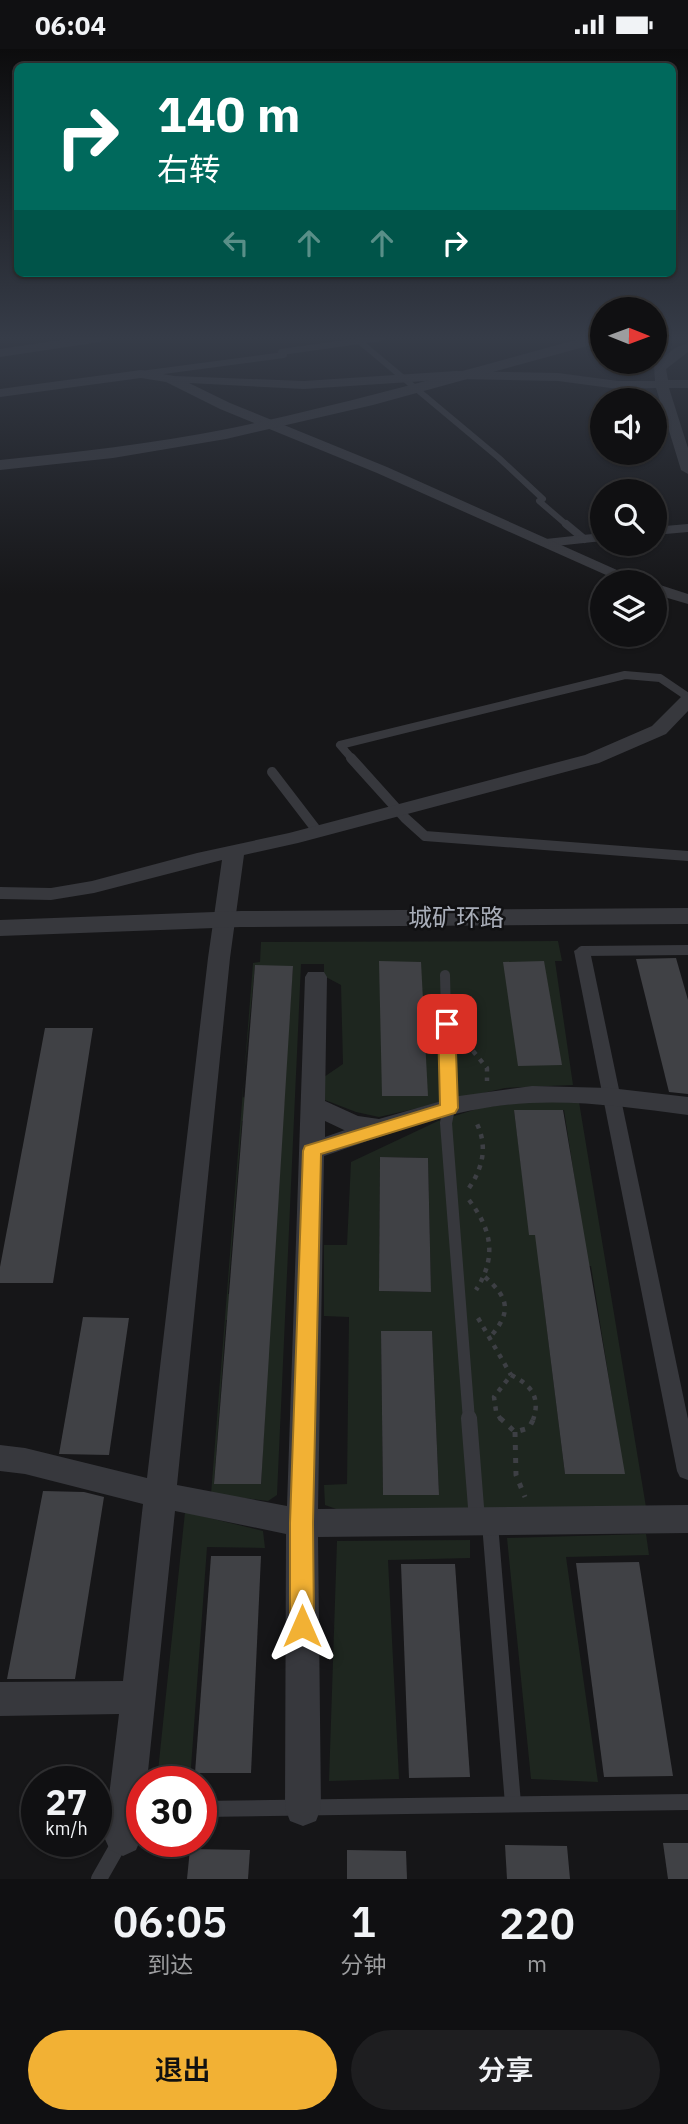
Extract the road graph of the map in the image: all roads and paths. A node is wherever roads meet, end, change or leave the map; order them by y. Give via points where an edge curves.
1 (455, 423) edge
2 (674, 423) edge
3 (269, 424) joint
4 (0, 465) edge
5 (688, 470) edge
6 (688, 528) edge
7 (667, 530) edge
8 (590, 538) edge
9 (584, 539) junction
10 (546, 543) junction
11 (608, 570) edge
12 (667, 592) edge
13 (688, 599) edge
14 (688, 699) edge
15 (272, 772) dead end
16 (398, 810) junction
17 (318, 832) junction
18 (234, 851) junction
19 (688, 856) edge
20 (0, 893) edge
21 (688, 916) edge
22 (224, 921) junction
23 (0, 928) edge
24 (688, 950) edge
25 (582, 951) joint
26 (445, 975) dead end
27 (316, 977) dead end
28 (447, 1024) junction
29 (612, 1096) junction
30 (464, 1104) junction
31 (313, 1105) junction
32 (688, 1106) edge
33 (384, 1128) junction
34 (312, 1151) junction
35 (485, 1277) junction
36 (464, 1300) junction
37 (490, 1337) junction
38 (511, 1375) junction
39 (515, 1431) junction
40 (0, 1458) edge
41 (688, 1471) edge
42 (160, 1495) junction
43 (688, 1518) edge
44 (547, 1520) junction
45 (483, 1521) junction
46 (302, 1523) junction
47 (138, 1697) junction
48 (0, 1699) edge
49 (133, 1766) edge
50 (688, 1801) edge
51 (513, 1804) junction
52 (303, 1808) junction
53 (217, 1809) edge
54 (126, 1827) edge
55 (99, 1879) edge

1 - 9 lane via 530,485 543,499 538,501
2 - 5 street
3 - 4 street via 75,458
3 - 10 street
6 - 7 lane
8 - 9 lane
9 - 10 lane
10 - 11 street
12 - 13 street
14 - 16 street via 659,730 592,759
14 - 16 lane via 667,679 625,675 341,745
15 - 17 lane
16 - 17 street
16 - 19 lane via 425,836
17 - 18 street
18 - 20 street via 72,891
18 - 22 street
21 - 22 street, 城矿环路
22 - 23 street, 城矿环路
22 - 42 street
24 - 25 lane
25 - 29 street
26 - 28 lane
27 - 31 street
28 - 30 lane
28 - 30 path via 474,1025 471,1051 488,1068 487,1084
29 - 30 street via 548,1093
29 - 32 street
29 - 41 street
30 - 33 street
30 - 35 path via 480,1128 483,1149 481,1168 464,1193 482,1214 492,1237
30 - 36 lane via 446,1123
31 - 33 street via 353,1124
31 - 34 street
33 - 34 street
34 - 46 street
35 - 36 path
35 - 37 path via 500,1288 505,1301 505,1316
36 - 37 path
36 - 45 lane
37 - 38 path
38 - 39 path via 495,1394 493,1408 501,1422
38 - 39 path via 528,1383 537,1399 536,1417 529,1428
39 - 44 path via 516,1475 524,1496
40 - 42 street
42 - 46 street
42 - 47 street
43 - 44 street
44 - 45 street
45 - 46 street
45 - 51 lane
46 - 52 street
47 - 48 street
47 - 49 street
50 - 51 lane
51 - 52 lane
52 - 53 lane
54 - 55 lane

